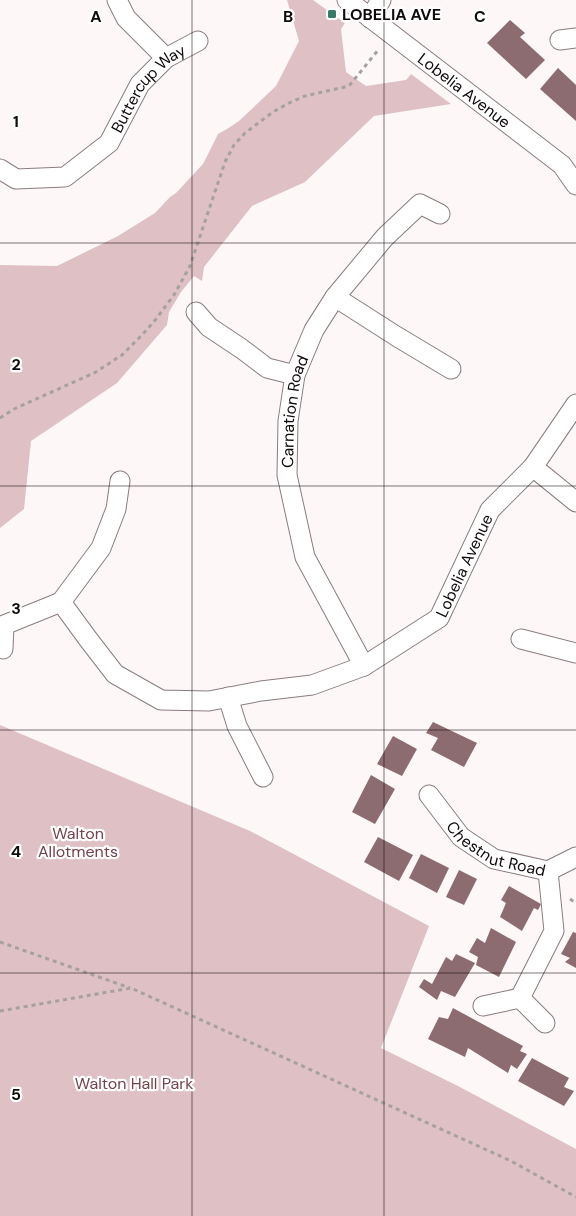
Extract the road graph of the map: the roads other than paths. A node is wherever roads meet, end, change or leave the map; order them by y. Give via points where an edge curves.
1 (117, 0) edge
2 (347, 0) edge
3 (381, 0) edge
4 (370, 18) junction
5 (198, 41) dead end
6 (166, 58) junction
7 (0, 169) edge
8 (576, 185) edge
9 (440, 214) dead end
10 (335, 297) junction
11 (196, 312) dead end
12 (451, 369) dead end
13 (295, 375) junction
14 (576, 404) edge
15 (533, 468) junction
16 (120, 481) dead end
17 (576, 502) edge
18 (61, 602) junction
19 (2, 624) edge
20 (522, 639) dead end
21 (3, 649) dead end
22 (576, 653) edge
23 (364, 666) junction
24 (228, 697) junction
25 (263, 777) dead end
26 (429, 795) dead end
27 (576, 857) edge
28 (548, 871) junction
29 (520, 998) junction
30 (483, 1006) dead end
31 (545, 1023) dead end

1 - 6 street via 126,18
2 - 4 street, Lobelia Avenue
3 - 4 street
4 - 8 street, Lobelia Avenue via 562,165
5 - 6 street, Buttercup Way
6 - 7 street, Buttercup Way via 140,84 109,143 65,177 16,179
9 - 10 street, Carnation Road via 420,204 385,237
10 - 12 street
10 - 13 street, Carnation Road via 314,330
11 - 13 street via 209,327 267,368
13 - 23 street, Carnation Road via 288,421 287,475 305,557
14 - 15 street, Lobelia Avenue
15 - 17 street
15 - 23 street, Lobelia Avenue via 490,510 439,618
16 - 18 street via 116,509 101,548
18 - 19 street
18 - 24 street, Lobelia Avenue via 115,674 160,700 209,701
19 - 21 street
20 - 22 street
23 - 24 street, Lobelia Avenue via 312,685
24 - 25 street via 237,726
26 - 28 street, Chestnut Road via 461,837 494,859
27 - 28 street, Chestnut Road
28 - 29 street via 554,931
29 - 30 street
29 - 31 street

